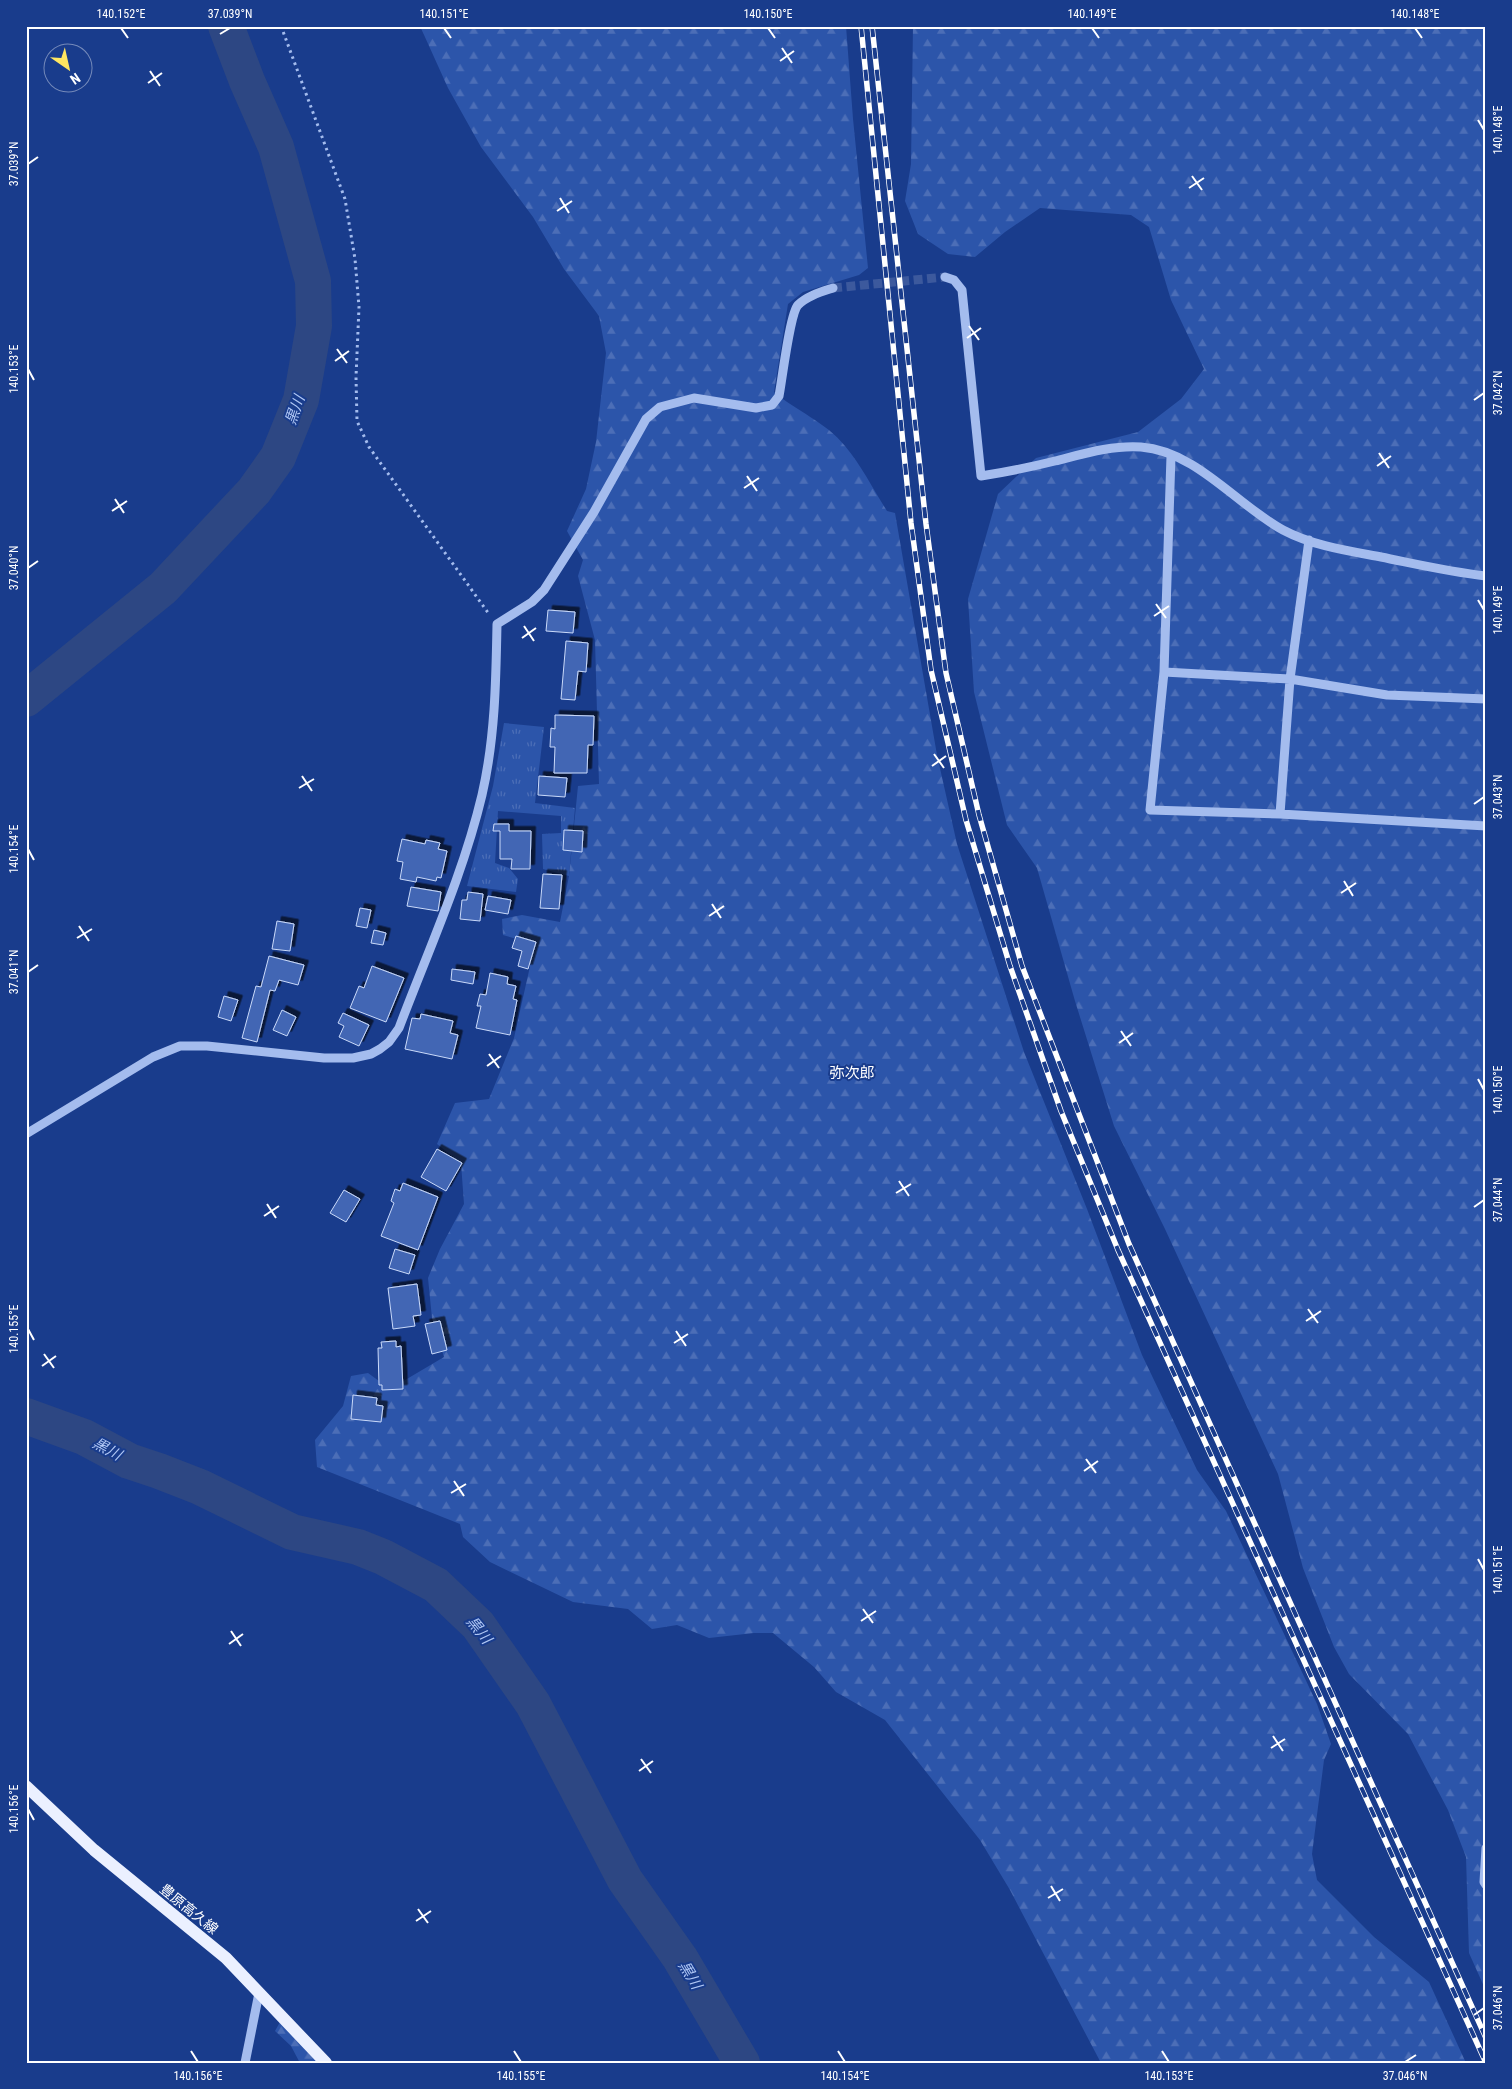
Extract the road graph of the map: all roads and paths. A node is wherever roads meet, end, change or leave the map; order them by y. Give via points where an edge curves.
1 (281, 26) edge
2 (945, 277) dead end
3 (833, 288) tunnel mouth
4 (1171, 456) junction
5 (1309, 540) junction
6 (1486, 576) edge
7 (497, 624) junction
8 (1164, 672) junction
9 (1290, 679) junction
10 (1486, 699) edge
11 (1280, 814) junction
12 (1486, 826) edge
13 (26, 1134) edge
14 (26, 1786) edge
15 (1486, 1848) edge
16 (1486, 1885) edge
17 (260, 1993) junction
18 (245, 2063) edge
19 (326, 2063) edge

1 - 7 path via 345,199 359,307 357,421 369,446
2 - 4 street via 954,280 962,290 981,476 1111,448 1142,447
3 - 7 street via 796,306 779,396 772,405 756,408 694,398 660,407 646,419 594,512 544,590 532,602
4 - 5 street via 1194,466 1285,531
4 - 8 street
5 - 6 street via 1448,571
5 - 9 street
7 - 13 street via 491,747 482,794 466,853 399,1028 389,1042 371,1054 353,1058 180,1046 153,1057
8 - 9 street
8 - 11 street via 1150,810
9 - 10 street via 1387,695
9 - 11 street
11 - 12 street
14 - 17 main road, 豊原高久線 via 94,1850 226,1958
15 - 16 street
17 - 18 street
17 - 19 main road, 豊原高久線

